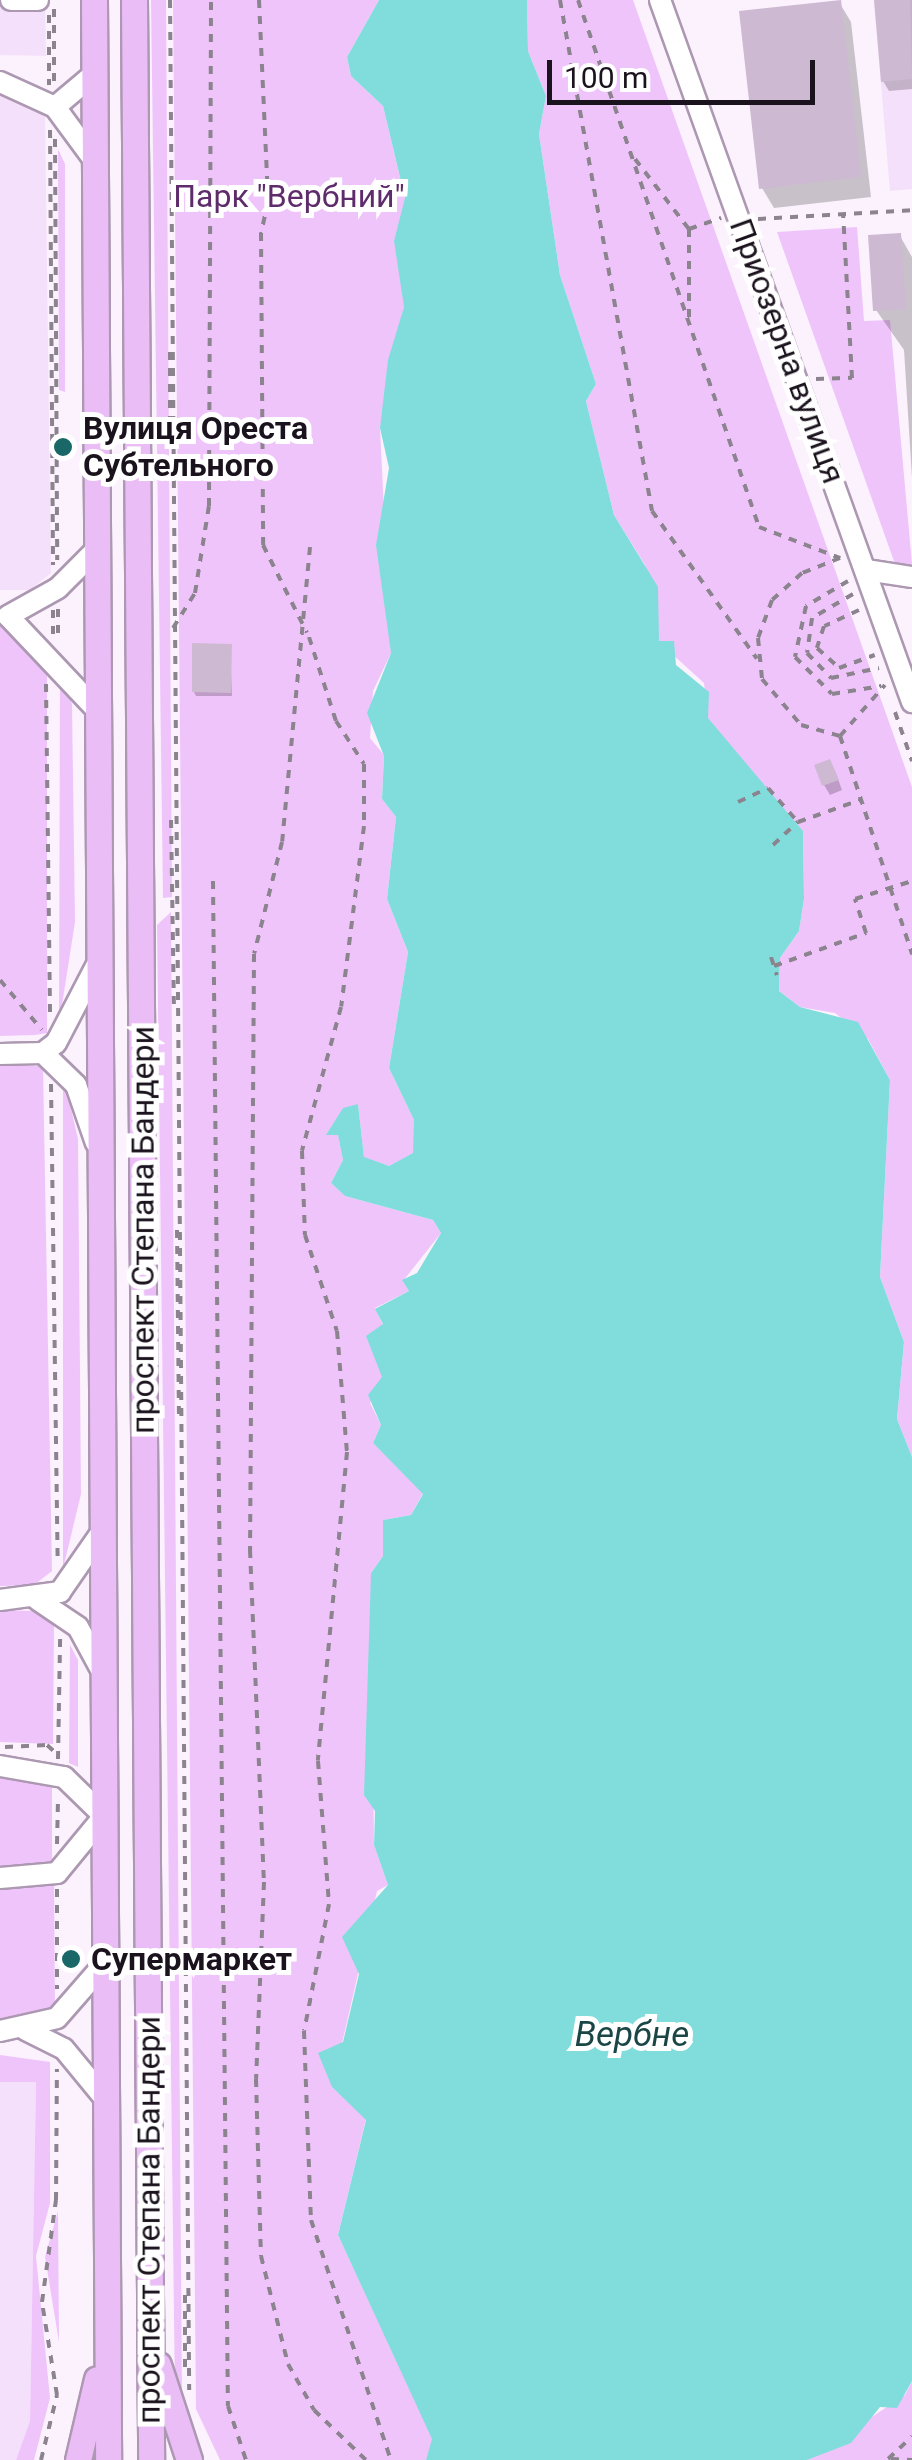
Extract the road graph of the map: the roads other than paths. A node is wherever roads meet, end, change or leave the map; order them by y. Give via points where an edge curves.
1 (11, 0) edge
2 (38, 0) edge
3 (94, 0) edge
4 (134, 0) edge
5 (660, 0) edge
6 (94, 74) junction
7 (0, 82) edge
8 (52, 106) junction
9 (94, 160) junction
10 (94, 552) junction
11 (857, 575) junction
12 (912, 577) edge
13 (4, 616) edge
14 (912, 702) edge
15 (94, 707) junction
16 (96, 966) junction
17 (48, 1050) junction
18 (0, 1054) edge
19 (98, 1147) junction
20 (103, 1530) junction
21 (0, 1600) edge
22 (60, 1600) junction
23 (104, 1675) junction
24 (0, 1766) edge
25 (104, 1816) junction
26 (0, 1878) edge
27 (105, 1963) junction
28 (26, 2030) junction
29 (0, 2031) edge
30 (106, 2100) junction
31 (107, 2330) junction
32 (148, 2331) junction
33 (78, 2460) edge
34 (108, 2460) edge
35 (151, 2460) edge
36 (189, 2460) edge

1 - 2 street
3 - 6 main road, проспект Степана Бандери
4 - 32 main road, проспект Степана Бандери
5 - 11 street, Приозерна вулиця
6 - 8 street
6 - 9 main road, проспект Степана Бандери
7 - 8 street
8 - 9 street
9 - 10 main road, проспект Степана Бандери
10 - 13 street via 56,590
10 - 15 main road, проспект Степана Бандери
11 - 12 street
11 - 14 street, Приозерна вулиця
13 - 15 street
15 - 16 main road, проспект Степана Бандери
16 - 17 street via 66,1032
16 - 19 main road, проспект Степана Бандери
17 - 18 street
17 - 19 street via 76,1086
19 - 20 main road, проспект Степана Бандери
20 - 22 street
20 - 23 main road, проспект Степана Бандери
21 - 22 street
22 - 23 street
23 - 25 main road, проспект Степана Бандери
24 - 25 street via 60,1763
25 - 26 street via 57,1873
25 - 27 main road, проспект Степана Бандери
27 - 28 street via 58,2018
27 - 30 main road, проспект Степана Бандери
28 - 29 street
28 - 30 street via 58,2044
30 - 31 main road, проспект Степана Бандери
31 - 33 main road
31 - 34 main road, проспект Степана Бандери
32 - 35 main road, проспект Степана Бандери
32 - 36 main road

